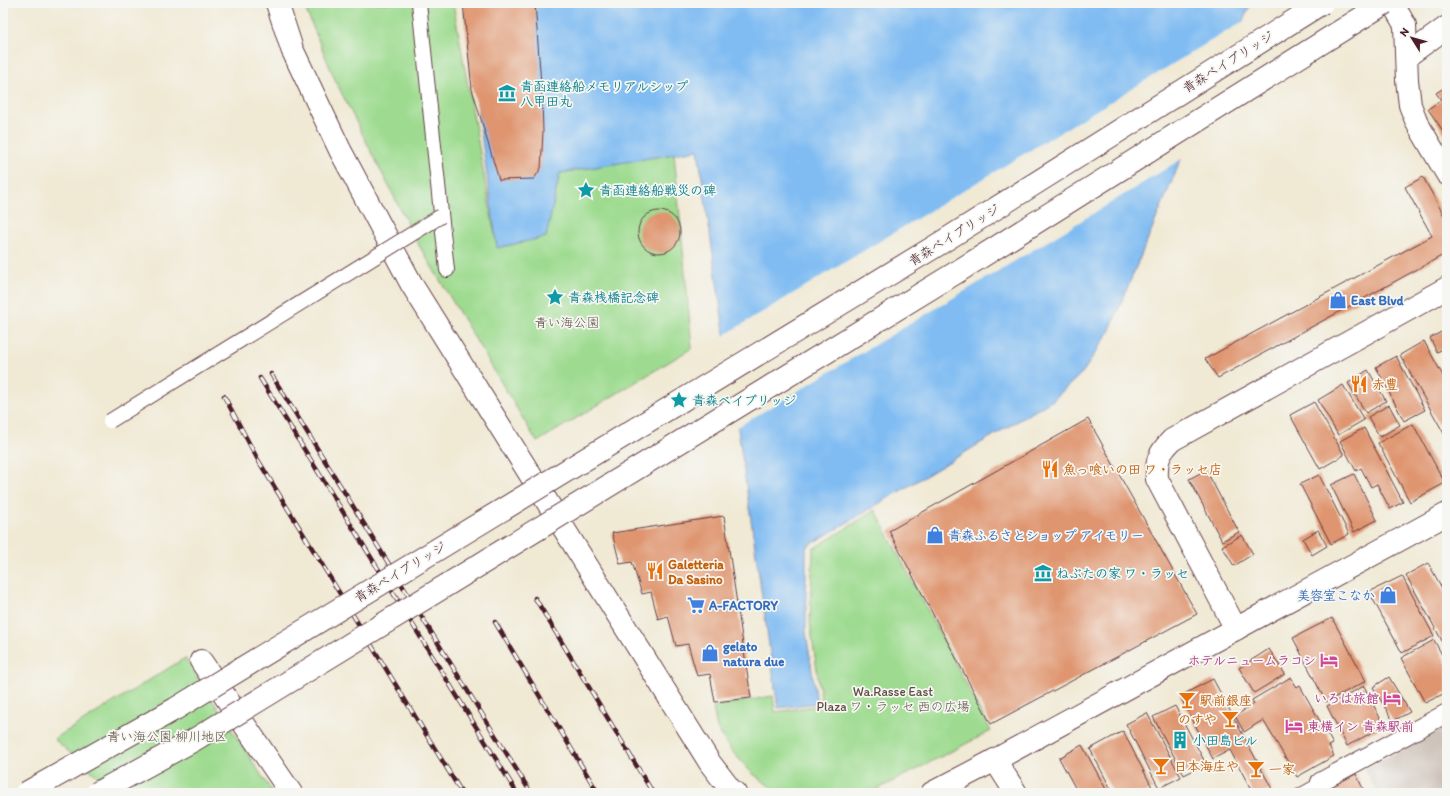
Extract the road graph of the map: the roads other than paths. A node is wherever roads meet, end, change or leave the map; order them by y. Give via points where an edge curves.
1 (277, 3) edge
2 (419, 3) edge
3 (1322, 3) edge
4 (1385, 3) edge
5 (1392, 3) edge
6 (1447, 27) edge
7 (1407, 56) junction
8 (1447, 174) edge
9 (441, 216) junction
10 (447, 270) dead end
11 (1447, 288) edge
12 (110, 421) dead end
13 (1447, 514) edge
14 (1236, 630) junction
15 (201, 660) dead end
16 (1447, 714) edge
17 (995, 760) junction
18 (1320, 782) joint
19 (26, 793) edge
20 (97, 793) edge
21 (291, 793) edge
22 (736, 793) edge
23 (932, 793) edge
24 (1016, 793) edge
25 (1300, 793) edge

1 - 22 street via 292,49 340,150 412,285 710,763
2 - 9 street
3 - 19 street, 青森ベイブリッジ, bridge via 939,244 175,709
4 - 20 street, bridge via 910,301 201,736
5 - 7 street via 1405,26
6 - 7 street
7 - 8 street via 1406,80 1410,105 1417,123
9 - 10 street
9 - 12 street, bridge
11 - 14 street via 1172,440 1161,451 1156,466 1157,478
13 - 14 street
14 - 17 street
15 - 21 street
16 - 18 street
17 - 23 street
17 - 24 street
18 - 25 lane

